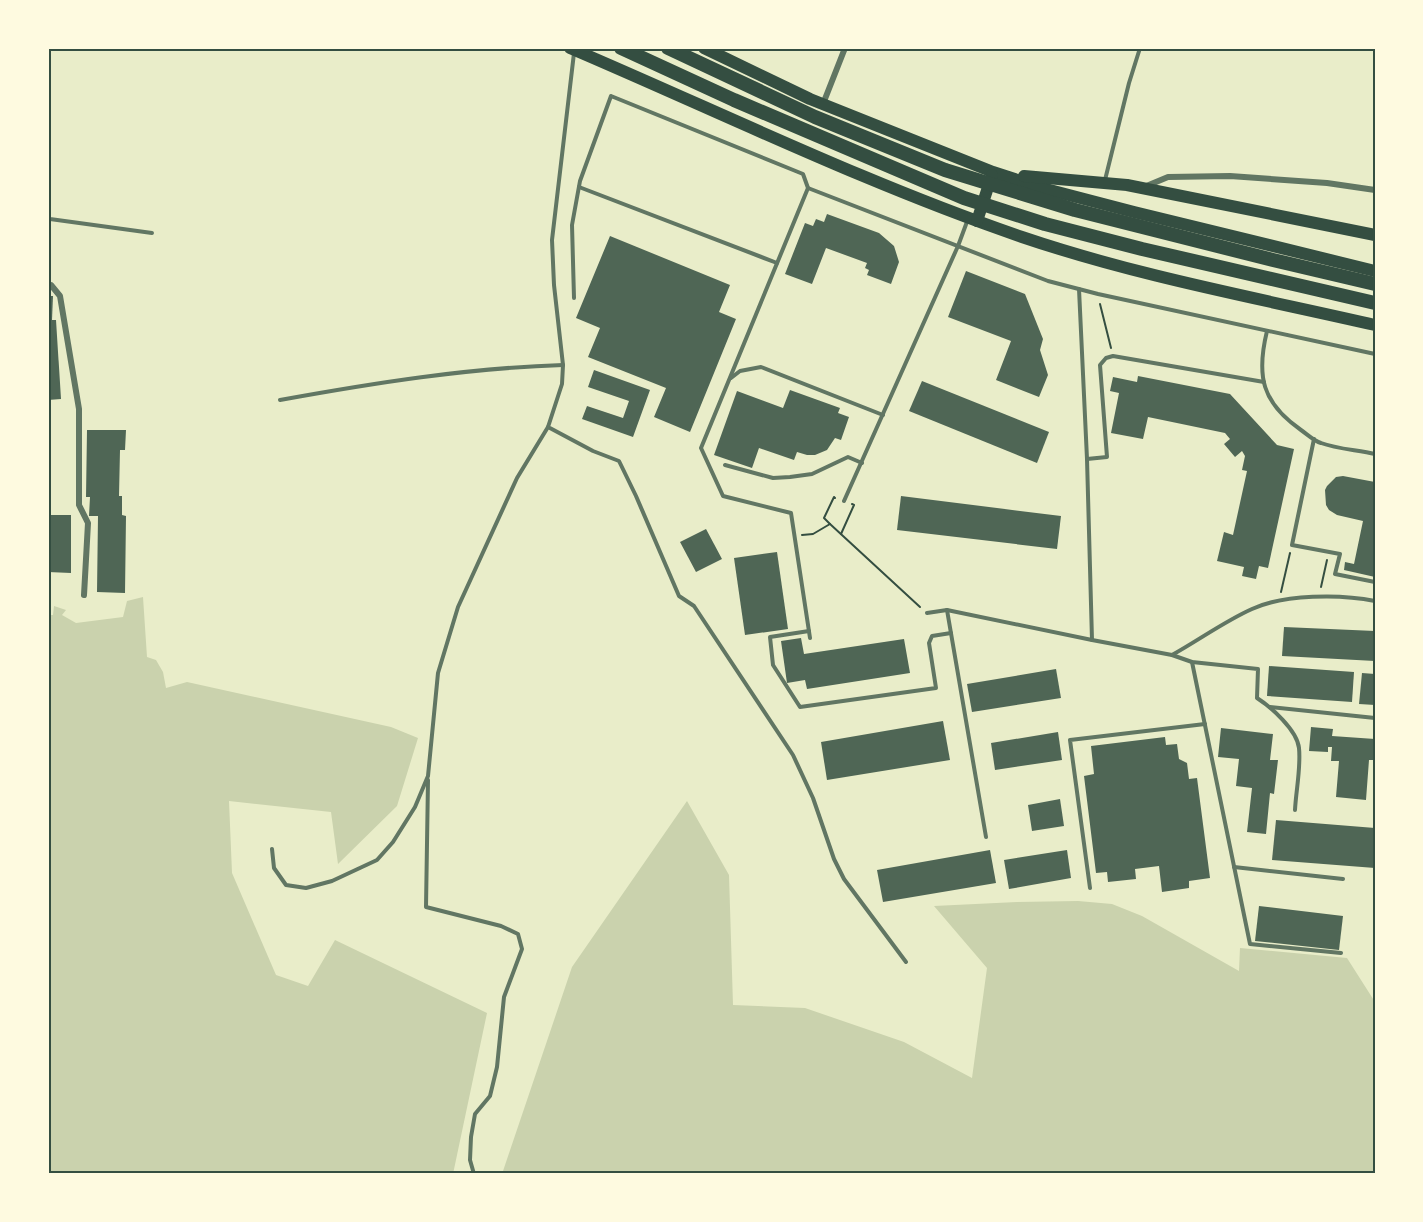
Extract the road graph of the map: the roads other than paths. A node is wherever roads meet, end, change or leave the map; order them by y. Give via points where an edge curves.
1 (621, 48) edge
2 (626, 48) edge
3 (668, 48) edge
4 (704, 48) edge
5 (844, 48) edge
6 (1140, 48) edge
7 (572, 49) edge
8 (616, 70) junction
9 (823, 104) junction
10 (993, 172) junction
11 (1104, 184) junction
12 (579, 188) junction
13 (1142, 188) junction
14 (808, 189) junction
15 (1375, 190) edge
16 (48, 216) edge
17 (972, 220) junction
18 (152, 233) dead end
19 (1375, 235) edge
20 (958, 246) junction
21 (1273, 260) junction
22 (777, 263) junction
23 (1375, 272) edge
24 (1375, 278) edge
25 (1375, 284) edge
26 (48, 285) edge
27 (1079, 289) junction
28 (574, 297) dead end
29 (1375, 303) edge
30 (1375, 325) edge
31 (1267, 331) junction
32 (1375, 354) edge
33 (563, 364) junction
34 (730, 378) junction
35 (1264, 382) junction
36 (280, 400) dead end
37 (883, 415) junction
38 (548, 426) junction
39 (1314, 439) junction
40 (1375, 454) edge
41 (1087, 459) junction
42 (862, 463) junction
43 (725, 465) dead end
44 (844, 501) road end
45 (1375, 582) edge
46 (84, 595) dead end
47 (1375, 601) edge
48 (947, 610) junction
49 (927, 613) road end
50 (809, 631) junction
51 (951, 633) junction
52 (810, 638) dead end
53 (1092, 640) junction
54 (1172, 655) junction
55 (1192, 662) junction
56 (1269, 706) junction
57 (1375, 718) edge
58 (1205, 724) junction
59 (428, 776) junction
60 (1295, 810) dead end
61 (986, 837) dead end
62 (272, 849) dead end
63 (1234, 867) junction
64 (1343, 879) dead end
65 (1090, 888) dead end
66 (1341, 953) dead end
67 (906, 962) dead end
68 (474, 1174) edge

1 - 29 highway via 964,198 1131,246
2 - 8 main road
3 - 21 highway via 814,117 945,170 1075,210
4 - 9 main road
5 - 9 street
6 - 11 lane
7 - 8 main road
7 - 33 lane via 552,240
8 - 17 main road
9 - 10 main road
10 - 11 main road
10 - 17 main road
10 - 23 main road via 1122,209
11 - 13 main road
12 - 14 lane via 611,96 803,174
12 - 22 lane
12 - 28 lane via 572,225
13 - 15 street via 1168,177 1230,176
13 - 19 main road
14 - 20 lane
14 - 22 lane
16 - 18 lane
17 - 20 lane
17 - 30 main road via 1124,268
20 - 27 lane
20 - 37 lane
21 - 24 highway
21 - 25 highway
22 - 34 lane
26 - 46 street via 60,296 79,409 79,505 88,523
27 - 31 lane
27 - 41 lane
31 - 32 lane
31 - 35 lane
33 - 36 lane via 376,382
33 - 38 lane via 562,384
34 - 37 lane via 740,371 761,367
34 - 50 lane via 701,448 723,496 791,513
35 - 39 lane via 1273,406
35 - 41 lane via 1113,356 1106,358 1100,365 1107,457
37 - 42 lane
38 - 59 lane via 517,478 458,607 438,673
38 - 67 lane via 593,452 619,461 679,596 694,606 793,755 844,879
39 - 40 lane
39 - 45 lane via 1292,545 1340,554 1335,574
41 - 53 lane
42 - 43 lane via 848,457 812,474 773,478
42 - 44 lane
47 - 54 lane via 1351,596 1279,601 1252,609
48 - 49 lane
48 - 51 lane
48 - 53 lane
50 - 51 lane via 770,637 773,665 800,707 936,688 929,643 932,636
50 - 52 lane
51 - 61 lane
53 - 54 lane
54 - 55 lane
55 - 56 lane via 1258,669 1257,698
55 - 58 lane
56 - 57 lane
56 - 60 lane via 1293,732 1299,746
58 - 63 lane
58 - 65 lane via 1070,740
59 - 62 lane via 415,807 393,842 377,860 350,873 306,888 286,885 274,868
59 - 68 lane via 426,907 501,926 518,934 522,949 504,997 490,1096 475,1114 470,1160
63 - 64 lane
63 - 66 lane via 1250,944

